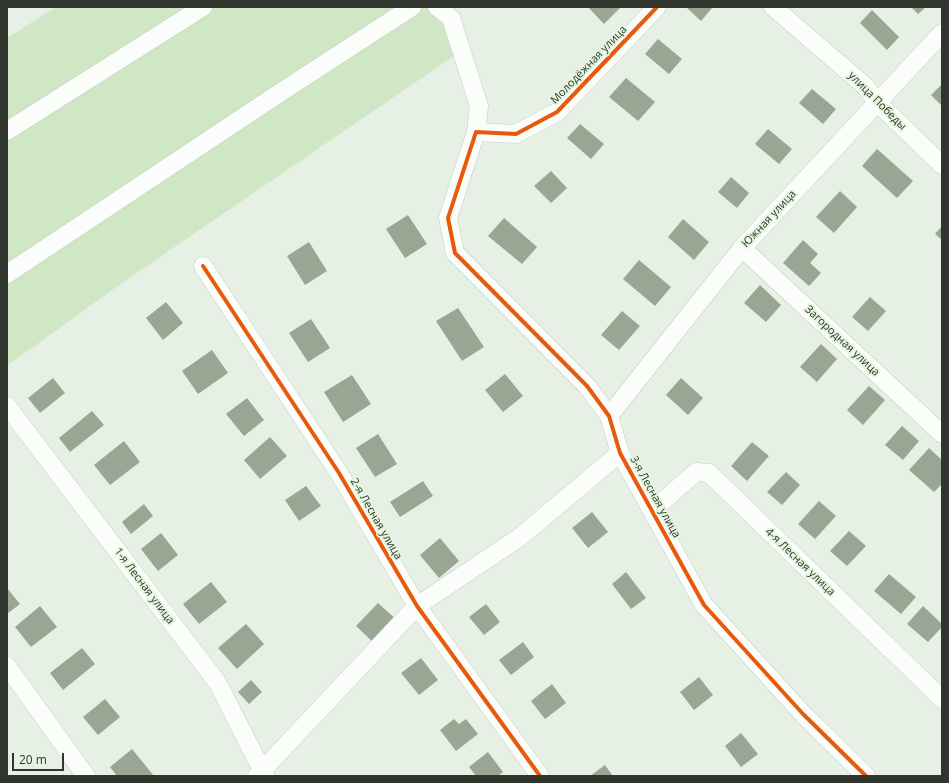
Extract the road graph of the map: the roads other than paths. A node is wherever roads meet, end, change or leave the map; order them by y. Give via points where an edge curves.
1 (203, 7) edge
2 (412, 7) edge
3 (437, 7) edge
4 (657, 7) edge
5 (773, 7) edge
6 (942, 34) edge
7 (878, 103) junction
8 (7, 131) edge
9 (476, 132) junction
10 (942, 165) edge
11 (742, 248) junction
12 (203, 266) dead end
13 (7, 274) edge
14 (7, 406) edge
15 (609, 416) junction
16 (942, 434) edge
17 (620, 453) junction
18 (653, 510) junction
19 (417, 606) junction
20 (7, 666) edge
21 (942, 699) edge
22 (261, 774) edge
23 (86, 776) edge
24 (540, 776) edge
25 (866, 776) edge

1 - 8 street
2 - 13 street
3 - 9 street via 451,18 478,106
4 - 9 street, Молодёжная улица via 557,112 516,134
5 - 7 street, улица Победы via 865,86
6 - 7 street, Южная улица
7 - 10 street, улица Победы
7 - 11 street, Южная улица
9 - 15 street, 3-я Лесная улица via 448,218 456,253 587,386
11 - 15 street, Южная улица
11 - 16 street, Загородная улица
12 - 19 street, 2-я Лесная улица via 339,473
14 - 22 street, 1-я Лесная улица via 217,682
15 - 17 street, 3-я Лесная улица
17 - 18 street, 3-я Лесная улица
17 - 19 street via 520,538
18 - 21 street, 4-я Лесная улица via 696,472 709,473
18 - 25 street, 3-я Лесная улица via 704,605 803,714
19 - 22 street
19 - 24 street, 2-я Лесная улица
20 - 23 street

